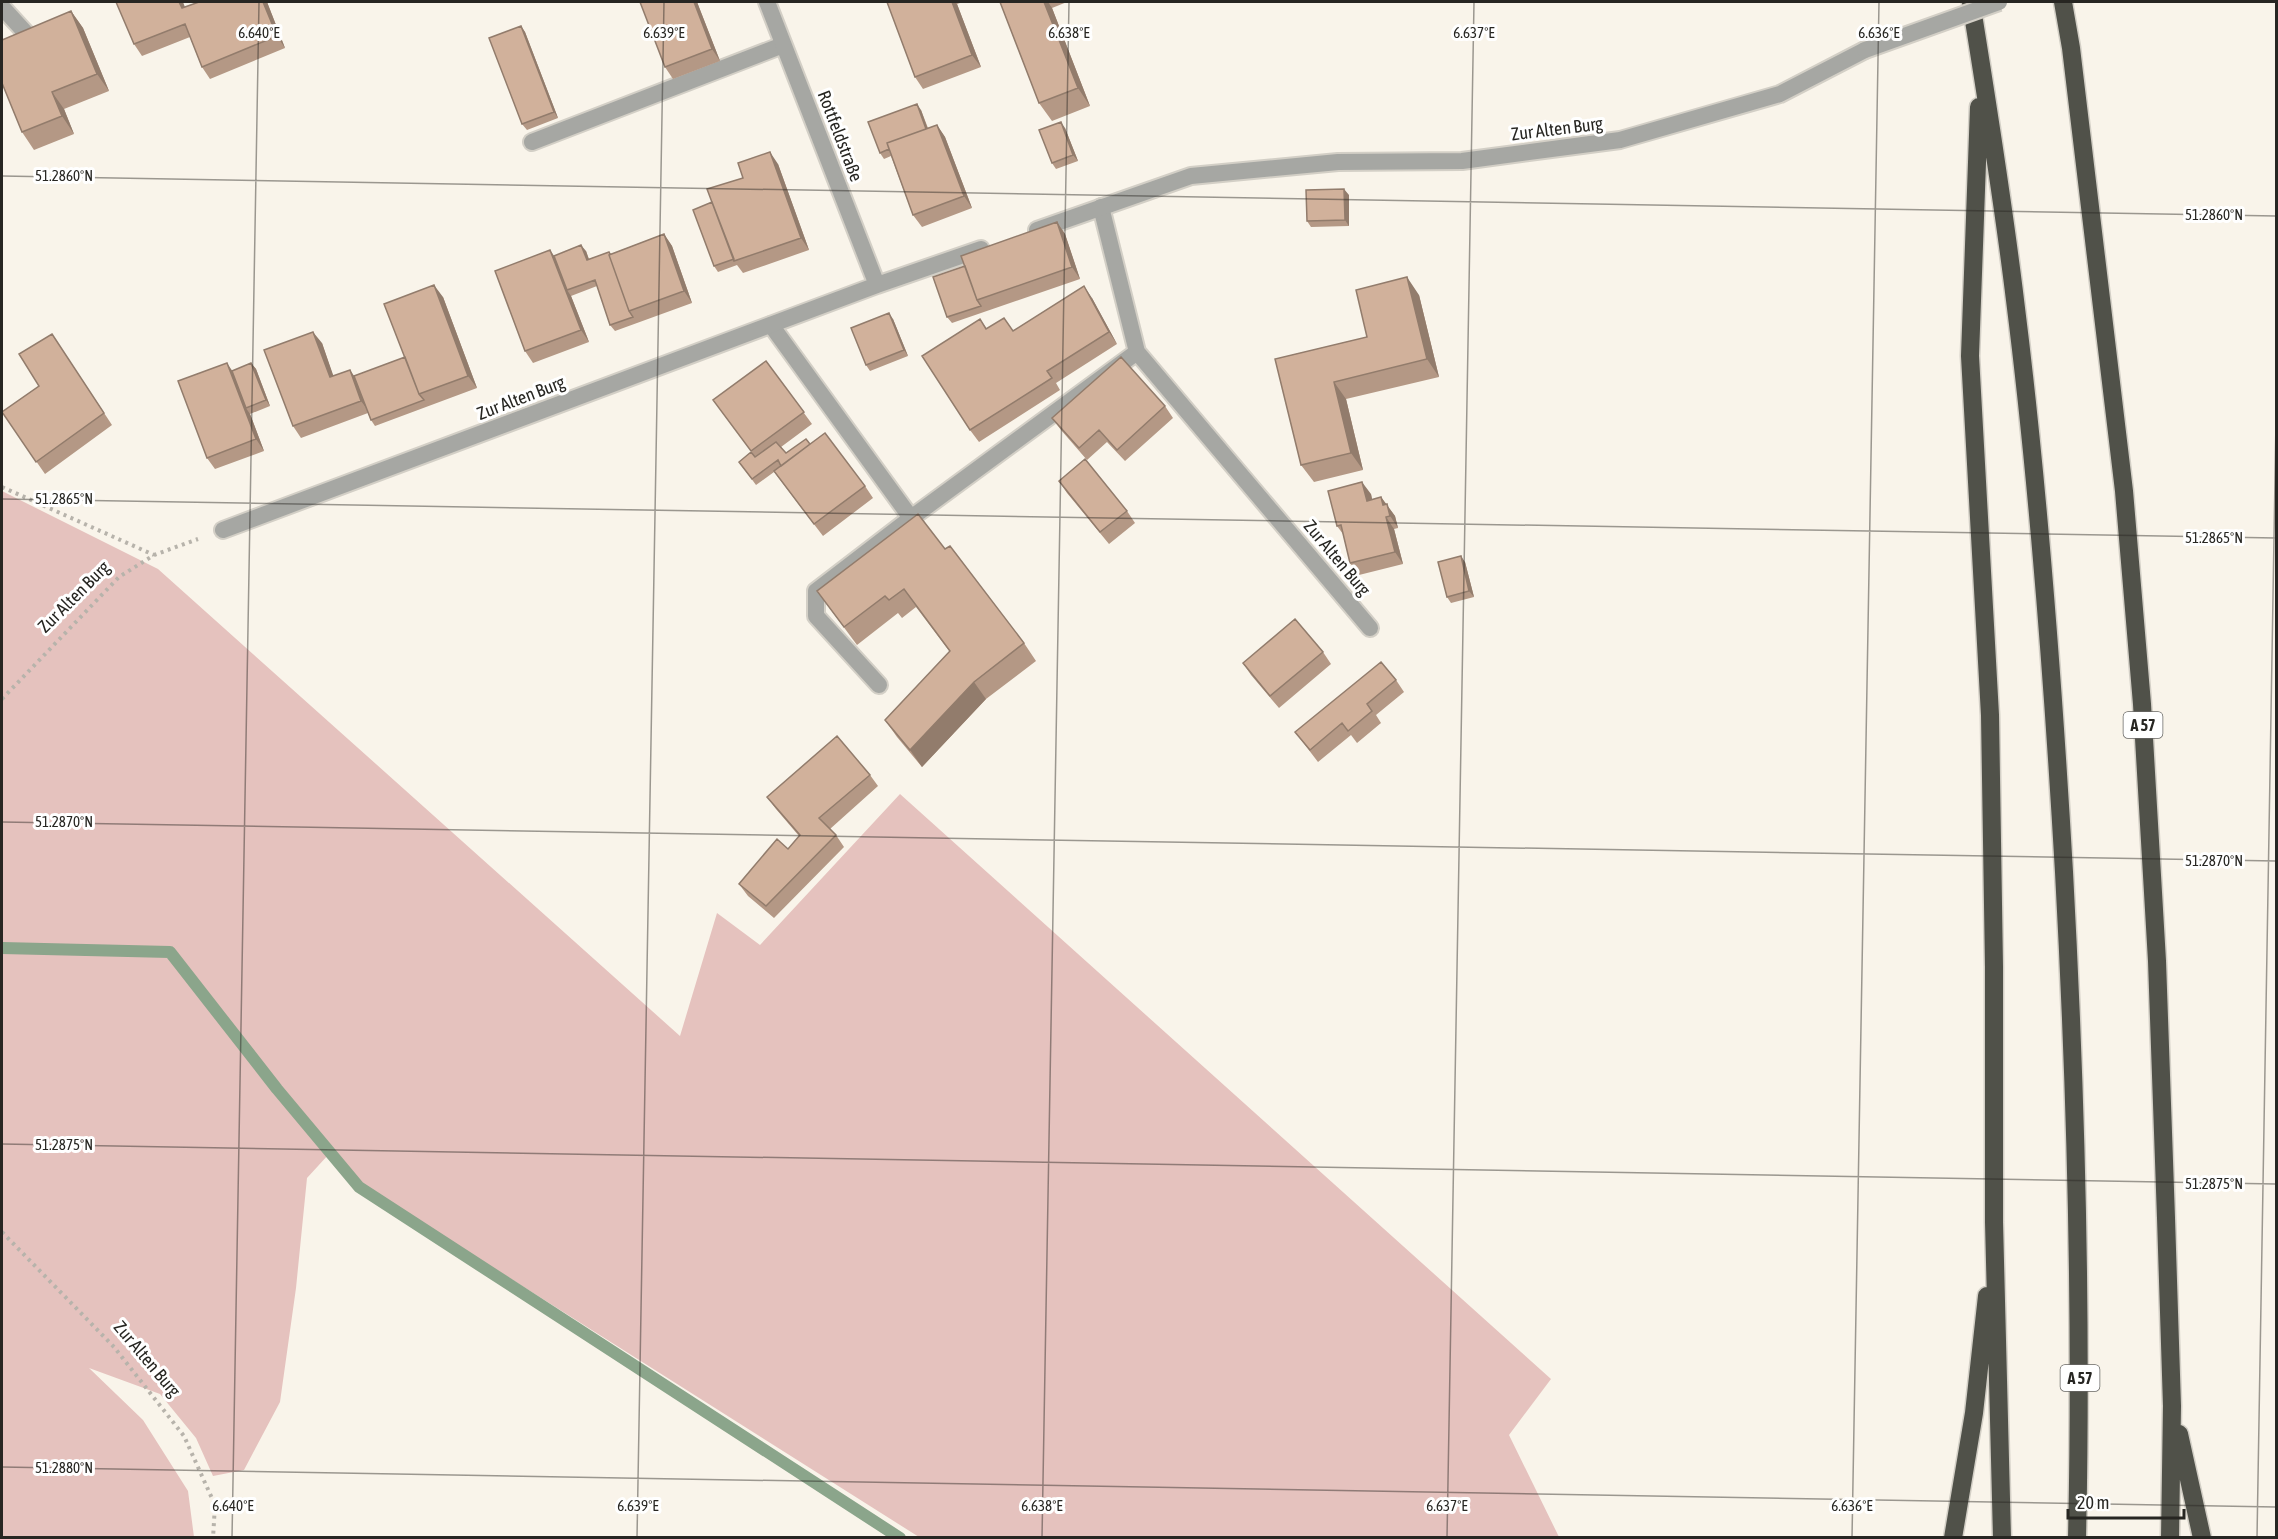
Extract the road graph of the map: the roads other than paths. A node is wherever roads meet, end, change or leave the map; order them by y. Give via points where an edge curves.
1 (766, 2) edge
2 (1971, 2) edge
3 (1999, 2) edge
4 (2063, 2) edge
5 (2, 7) edge
6 (34, 42) edge
7 (783, 45) junction
8 (1980, 61) junction
9 (532, 142) dead end
10 (1101, 207) junction
11 (1023, 235) edge
12 (1000, 242) edge
13 (877, 285) junction
14 (771, 325) junction
15 (1137, 352) junction
16 (911, 518) junction
17 (223, 530) road end
18 (1370, 628) dead end
19 (879, 685) dead end
20 (1994, 1222) junction
21 (2172, 1406) junction
22 (1953, 1538) edge
23 (2002, 1538) edge
24 (2077, 1538) edge
25 (2170, 1538) edge
26 (2202, 1538) edge

1 - 7 street, Rottfeldstraße
2 - 8 highway, A 57
3 - 10 street, Zur Alten Burg, bridge via 1865,50 1780,94 1620,140 1462,161 1338,162 1191,176
4 - 21 highway, A 57 via 2124,490 2141,692 2157,961
5 - 6 street
7 - 9 street
7 - 13 street, Rottfeldstraße
8 - 20 highway via 1970,356 1990,715
8 - 24 highway, A 57 via 2015,299 2055,711 2078,1219
10 - 11 street, Zur Alten Burg
10 - 15 street, Zur Alten Burg
12 - 13 street, Zur Alten Burg
13 - 14 street, Zur Alten Burg
14 - 16 street
14 - 17 street, Zur Alten Burg
15 - 16 street
15 - 18 street, Zur Alten Burg
16 - 19 street via 816,591 816,616
20 - 22 highway via 1974,1413
20 - 23 highway
21 - 25 highway, A 57
21 - 26 highway

